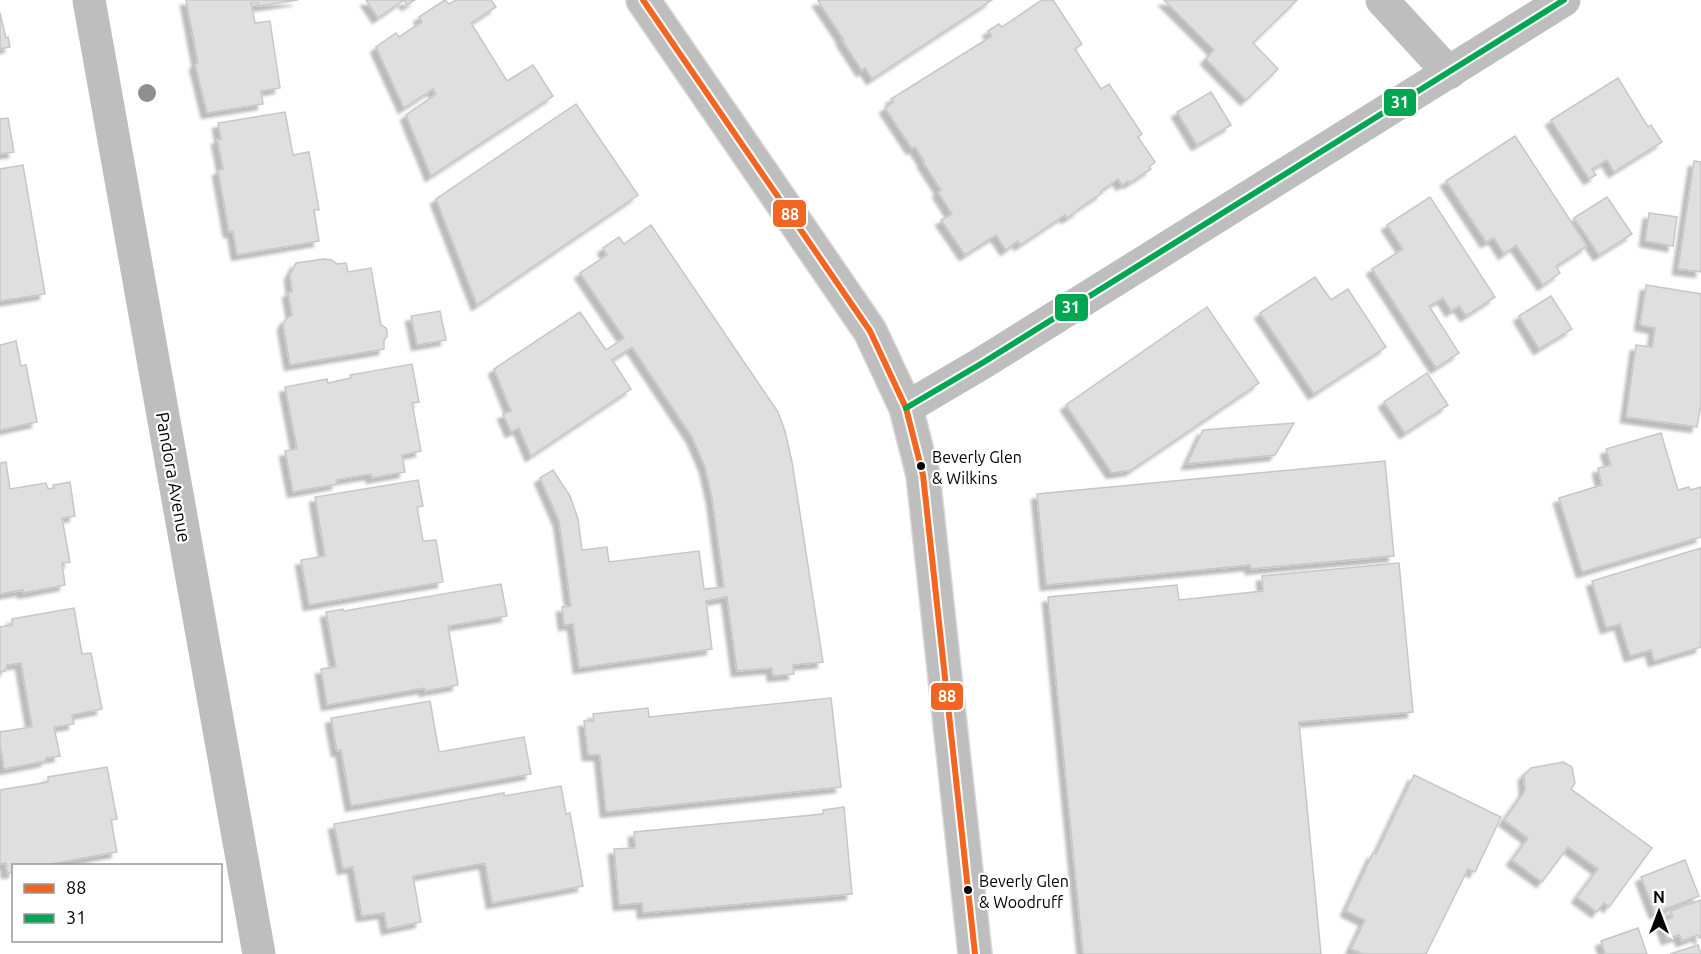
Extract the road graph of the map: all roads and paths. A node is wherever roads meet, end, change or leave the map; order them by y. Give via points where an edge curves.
1 (89, 0) edge
2 (643, 0) edge
3 (1382, 0) edge
4 (1564, 0) edge
5 (1449, 73) junction
6 (906, 408) junction
7 (259, 954) edge
8 (975, 954) edge

1 - 7 street, Pandora Avenue
2 - 6 street via 870,331
3 - 5 street
4 - 5 street
5 - 6 street
6 - 8 street via 923,475

